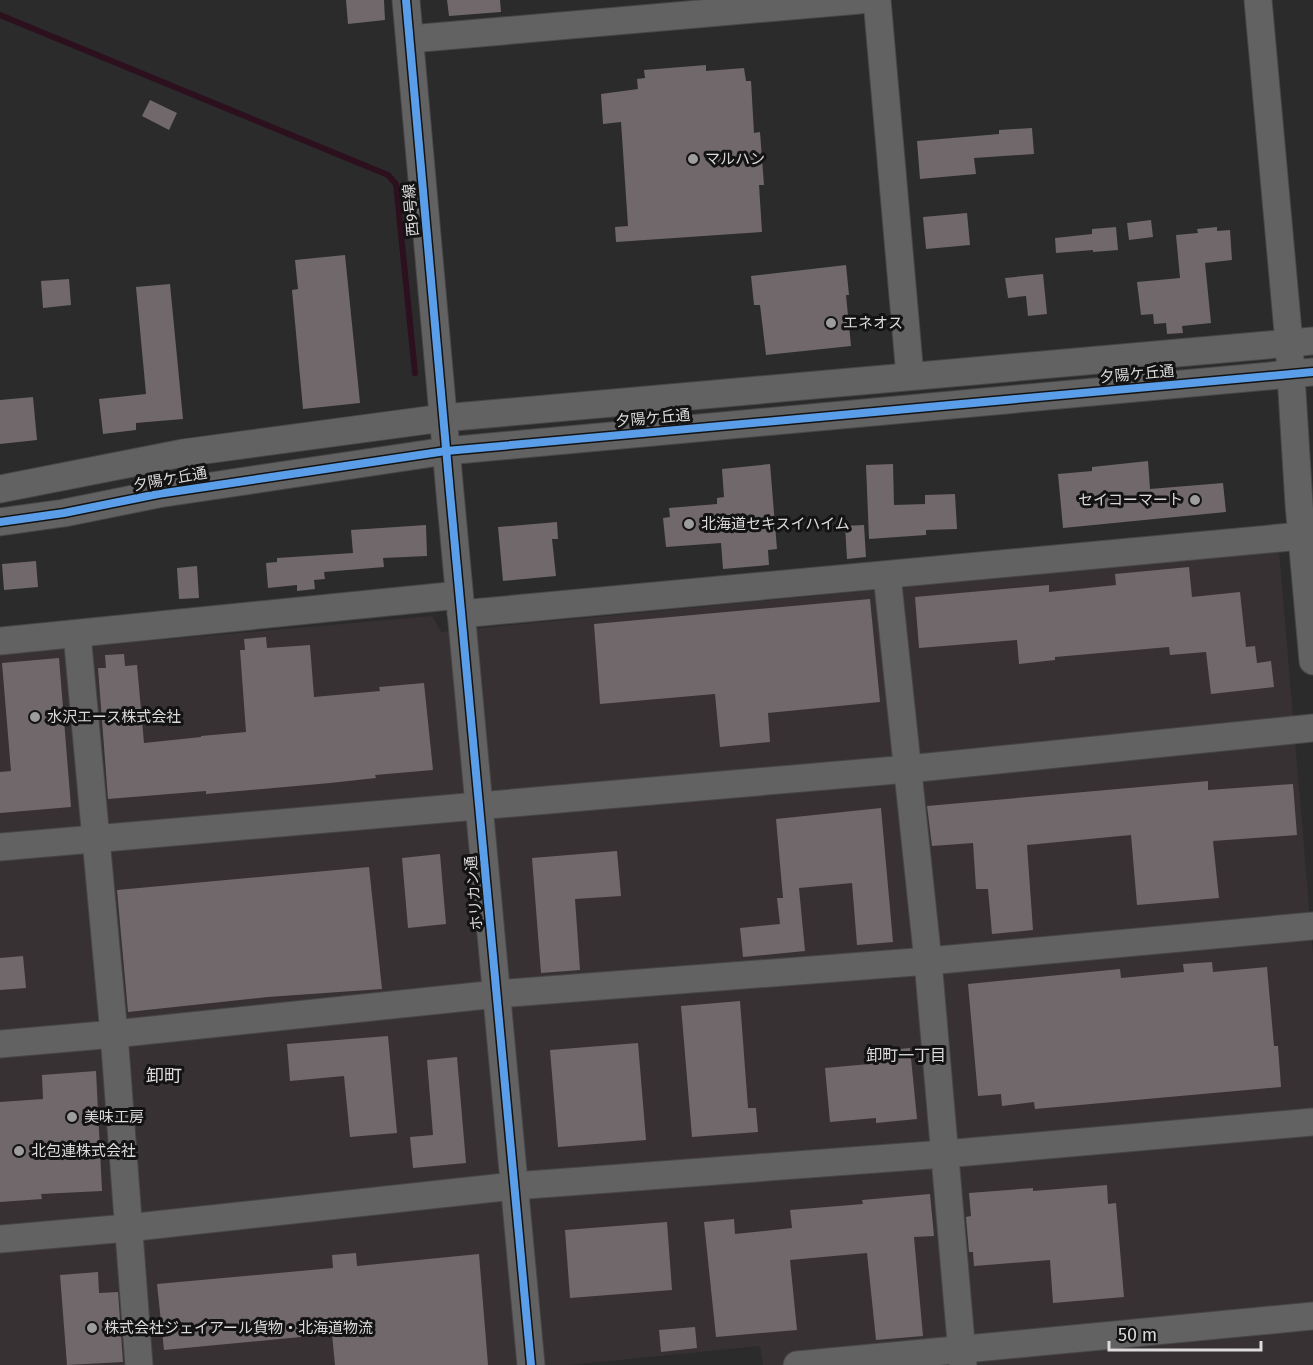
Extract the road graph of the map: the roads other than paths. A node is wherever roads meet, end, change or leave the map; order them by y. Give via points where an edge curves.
1 (406, 0) edge
2 (860, 0) edge
3 (877, 0) edge
4 (1258, 0) edge
5 (410, 39) junction
6 (1301, 342) edge
7 (1302, 373) edge
8 (910, 376) junction
9 (444, 418) junction
10 (446, 451) junction
11 (0, 489) edge
12 (1306, 504) edge
13 (0, 522) edge
14 (1302, 536) junction
15 (887, 575) junction
16 (460, 604) junction
17 (77, 634) junction
18 (0, 641) edge
19 (1313, 654) edge
20 (1313, 728) edge
21 (908, 769) junction
22 (479, 805) junction
23 (96, 838) junction
24 (0, 847) edge
25 (1313, 926) edge
26 (928, 961) junction
27 (497, 994) junction
28 (114, 1034) junction
29 (0, 1044) edge
30 (1313, 1122) edge
31 (944, 1154) junction
32 (514, 1186) junction
33 (127, 1228) junction
34 (0, 1239) edge
35 (1313, 1316) edge
36 (963, 1357) edge
37 (139, 1365) edge
38 (531, 1365) edge
39 (797, 1365) edge

1 - 5 street, 西9号線
2 - 5 street
3 - 8 street
4 - 6 street
5 - 9 street, 西9号線
6 - 7 street
6 - 8 street, 夕陽ケ丘通
7 - 10 street, 夕陽ケ丘通
7 - 12 street
8 - 9 street, 夕陽ケ丘通
9 - 10 street, ホリカン通
9 - 11 street, 夕陽ケ丘通 via 183,453
10 - 13 street, 夕陽ケ丘通
10 - 16 street, ホリカン通
12 - 14 street
14 - 15 street
14 - 19 street
15 - 16 street
15 - 21 street
16 - 17 street
16 - 22 street, ホリカン通
17 - 18 street
17 - 23 street
20 - 21 street
21 - 22 street
21 - 26 street
22 - 23 street
22 - 27 street, ホリカン通
23 - 24 street
23 - 28 street
25 - 26 street
26 - 27 street
26 - 31 street
27 - 28 street
27 - 32 street, ホリカン通
28 - 29 street
28 - 33 street
30 - 31 street
31 - 32 street
31 - 36 street
32 - 33 street
32 - 38 street, ホリカン通
33 - 34 street
33 - 37 street
35 - 36 street
36 - 39 street

